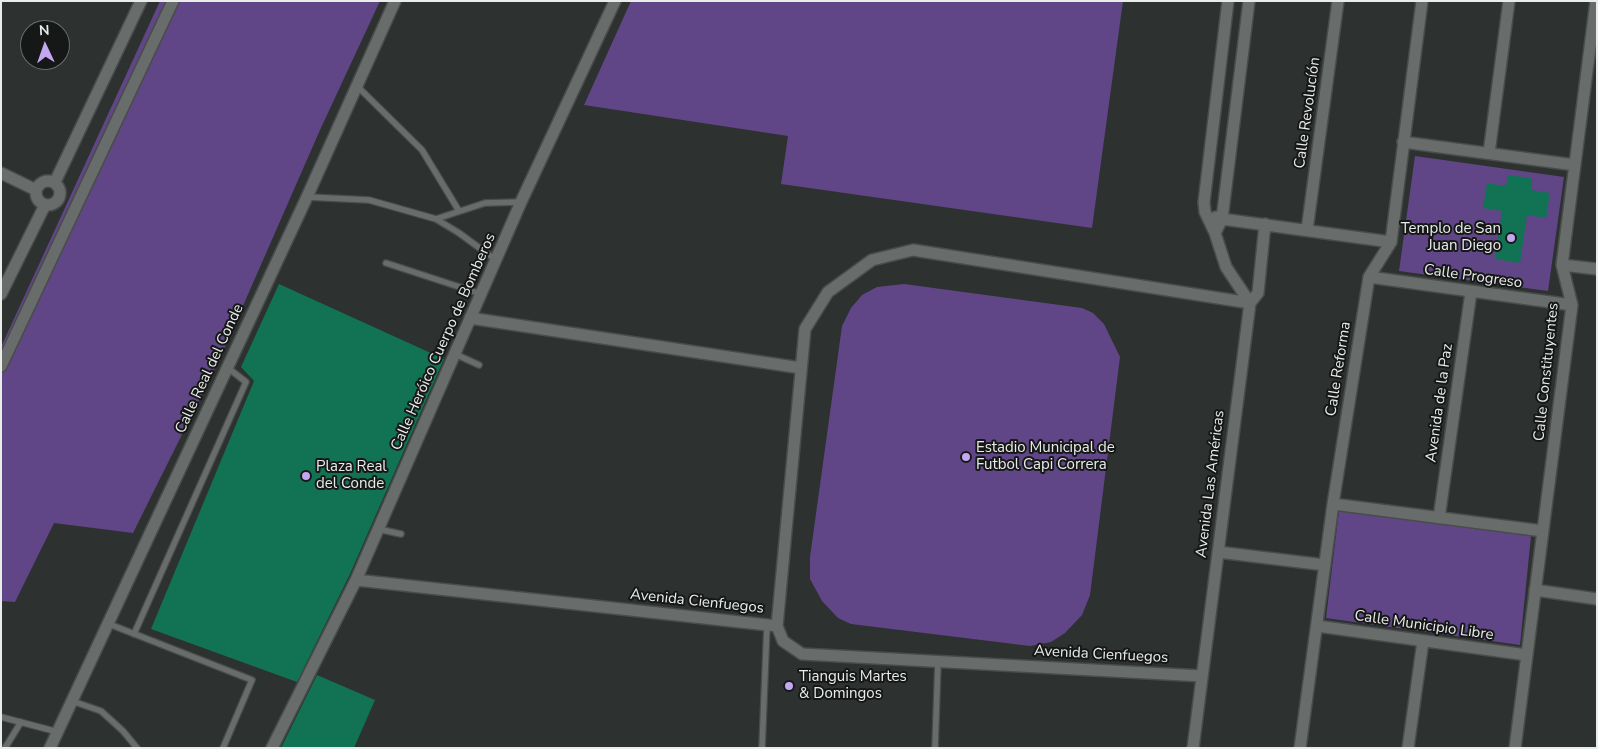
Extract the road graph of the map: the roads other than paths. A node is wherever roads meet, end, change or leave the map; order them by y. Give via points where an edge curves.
1 (141, 1) edge
2 (173, 1) edge
3 (395, 1) edge
4 (615, 1) edge
5 (1228, 1) edge
6 (1249, 1) edge
7 (1338, 1) edge
8 (1422, 1) edge
9 (1509, 1) edge
10 (1596, 1) edge
11 (1222, 48) junction
12 (1242, 49) junction
13 (357, 86) junction
14 (1403, 142) junction
15 (1489, 153) junction
16 (1575, 165) junction
17 (1, 173) edge
18 (55, 182) junction
19 (36, 190) junction
20 (308, 197) junction
21 (522, 202) junction
22 (45, 205) junction
23 (459, 211) junction
24 (1205, 212) junction
25 (436, 219) junction
26 (1222, 219) junction
27 (1265, 224) junction
28 (1307, 230) junction
29 (1215, 233) junction
30 (1391, 242) junction
31 (496, 260) junction
32 (386, 263) dead end
33 (1562, 265) junction
34 (1597, 269) edge
35 (1368, 277) junction
36 (1471, 292) junction
37 (1, 294) edge
38 (480, 294) junction
39 (1250, 303) junction
40 (1572, 305) junction
41 (470, 318) junction
42 (455, 354) junction
43 (479, 365) dead end
44 (1, 366) edge
45 (228, 368) junction
46 (801, 368) junction
47 (1333, 504) junction
48 (1439, 518) junction
49 (378, 530) junction
50 (1543, 531) junction
51 (401, 534) dead end
52 (1218, 552) junction
53 (1325, 565) junction
54 (356, 580) junction
55 (1535, 590) junction
56 (1597, 599) edge
57 (109, 624) junction
58 (772, 626) junction
59 (1317, 626) junction
60 (134, 634) junction
61 (1423, 641) junction
62 (1527, 655) junction
63 (938, 662) junction
64 (1202, 676) junction
65 (72, 701) junction
66 (1, 717) edge
67 (21, 722) junction
68 (58, 732) junction
69 (6, 748) edge
70 (50, 748) edge
71 (137, 748) edge
72 (223, 748) edge
73 (272, 748) edge
74 (762, 748) edge
75 (935, 748) edge
76 (1193, 748) edge
77 (1300, 748) edge
78 (1408, 748) edge
79 (1516, 748) edge

1 - 18 street
2 - 44 street
3 - 13 street, Calle Real del Conde
4 - 21 street, Calle Heróico Cuerpo de Bomberos
5 - 11 street
6 - 12 street
7 - 28 street, Calle Revolucíón
8 - 14 street, Calle Reforma
9 - 15 street
10 - 16 street, Calle Constituyentes
11 - 12 street
11 - 24 street
12 - 26 street
13 - 20 street, Calle Real del Conde
13 - 23 lane via 422,150
14 - 15 street
14 - 30 street, Calle Reforma
15 - 16 street
16 - 33 street, Calle Constituyentes
17 - 19 street
18 - 19 street via 45,182
18 - 22 street via 60,197 57,202
19 - 22 street via 39,202
20 - 25 lane via 368,200
20 - 45 street, Calle Real del Conde
21 - 23 lane via 485,203
21 - 31 street, Calle Heróico Cuerpo de Bomberos
22 - 37 street
23 - 25 lane
24 - 26 street
24 - 29 street
25 - 31 lane
26 - 27 street
26 - 29 street
27 - 28 street
27 - 39 street, Avenida Las Américas via 1258,293
28 - 30 street
29 - 39 street via 1226,267
30 - 35 street, Calle Reforma
31 - 38 street, Calle Heróico Cuerpo de Bomberos
32 - 38 lane
33 - 34 street
33 - 40 street, Calle Constituyentes
35 - 36 street, Calle Progreso
35 - 47 street, Calle Reforma
36 - 40 street, Calle Progreso
36 - 48 street, Avenida de la Paz
38 - 41 street, Calle Heróico Cuerpo de Bomberos
39 - 46 street via 913,250 872,260 828,292 805,329
39 - 52 street, Avenida Las Américas
40 - 50 street, Calle Constituyentes
41 - 42 street, Calle Heróico Cuerpo de Bomberos
41 - 46 street
42 - 43 lane
42 - 49 street, Calle Heróico Cuerpo de Bomberos
45 - 57 street, Calle Real del Conde
45 - 60 lane via 246,382
46 - 58 street
47 - 48 street
47 - 53 street, Calle Reforma
48 - 50 street
49 - 51 lane
49 - 54 street, Calle Heróico Cuerpo de Bomberos
50 - 55 street, Calle Constituyentes
52 - 53 street
52 - 64 street, Avenida Las Américas
53 - 59 street, Calle Reforma
54 - 58 street, Avenida Cienfuegos
54 - 73 street, Calle Heróico Cuerpo de Bomberos
55 - 56 street
55 - 62 street, Calle Constituyentes
57 - 60 lane
57 - 65 street, Calle Real del Conde
58 - 63 street, Avenida Cienfuegos via 783,641 802,654
58 - 74 lane
59 - 61 street, Calle Municipio Libre
59 - 77 street, Calle Reforma
60 - 72 lane via 252,680
61 - 62 street, Calle Municipio Libre
61 - 78 street
62 - 79 street, Calle Constituyentes
63 - 64 street, Avenida Cienfuegos
63 - 75 lane
64 - 76 street, Avenida Las Américas
65 - 68 street, Calle Real del Conde
65 - 71 lane via 101,711
66 - 67 lane
67 - 68 lane
67 - 69 lane
68 - 70 street, Calle Real del Conde

